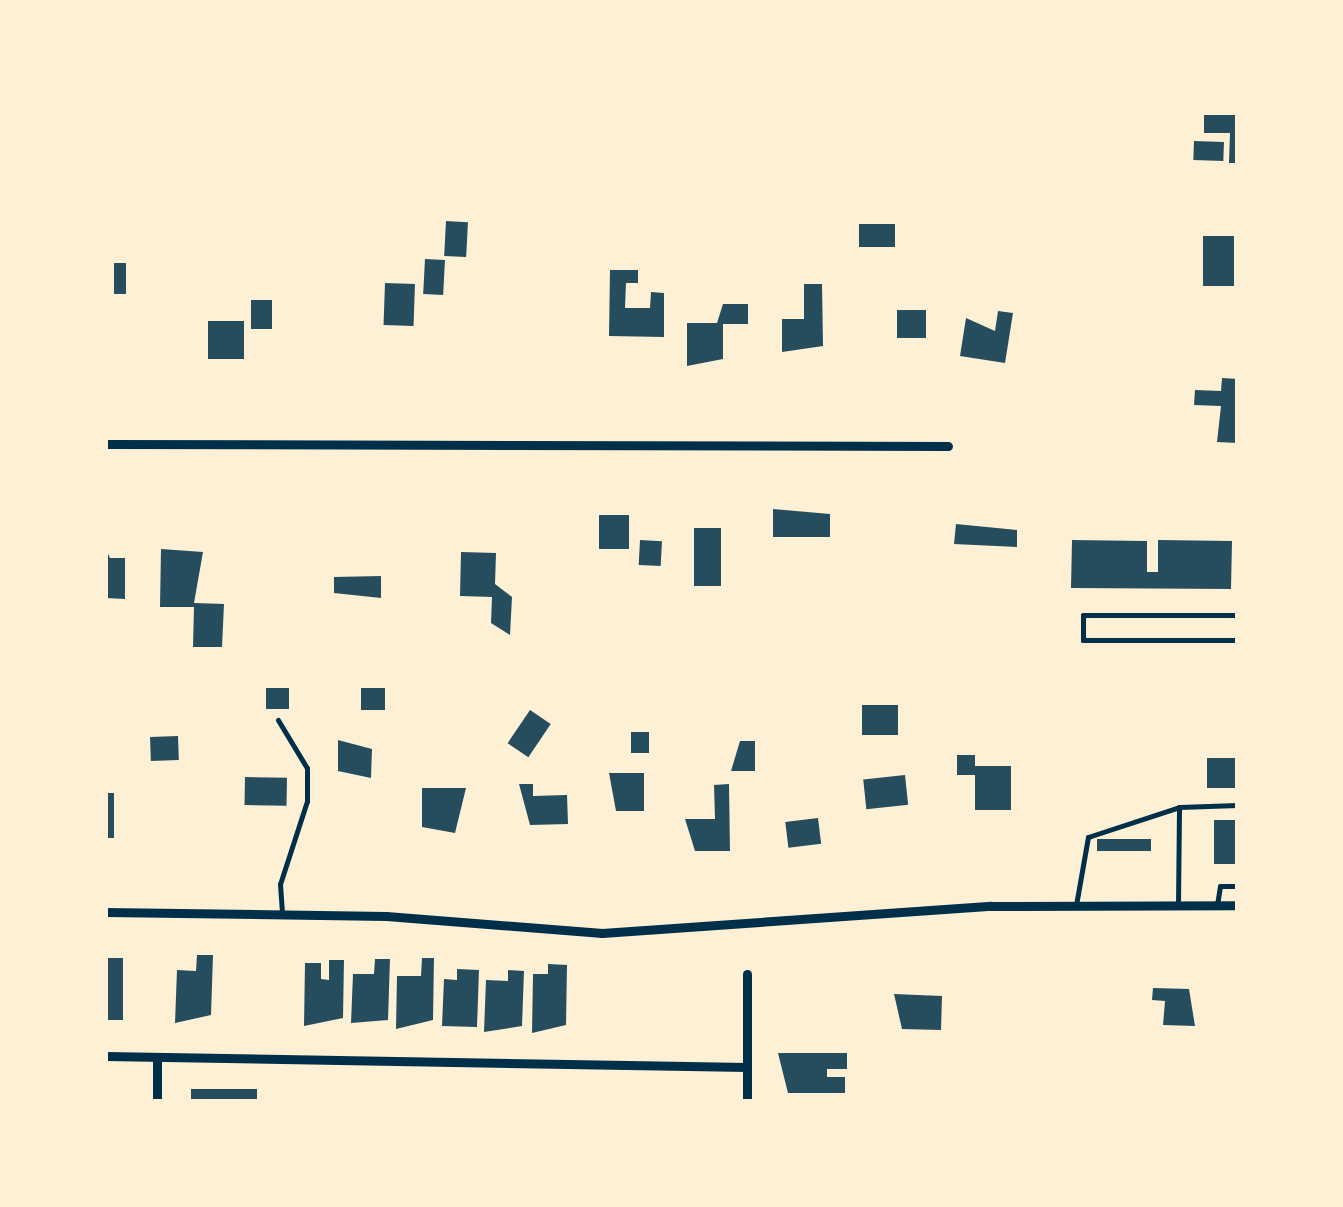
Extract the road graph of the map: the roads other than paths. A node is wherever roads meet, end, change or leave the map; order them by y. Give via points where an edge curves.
1 (105, 444) edge
2 (948, 446) dead end
3 (1238, 614) edge
4 (1238, 640) edge
5 (278, 720) dead end
6 (1238, 804) edge
7 (1179, 807) junction
8 (1238, 886) edge
9 (1178, 904) junction
10 (1217, 904) junction
11 (1076, 905) junction
12 (1238, 905) edge
13 (105, 912) edge
14 (282, 915) junction
15 (747, 974) dead end
16 (105, 1056) edge
17 (157, 1057) junction
18 (747, 1067) junction
19 (158, 1102) edge
20 (747, 1102) edge

1 - 2 street
3 - 4 lane via 1083,615 1083,640
5 - 14 lane via 307,768 307,801 280,884
6 - 7 lane
7 - 9 lane
7 - 11 lane via 1088,837
8 - 10 lane via 1220,886
9 - 10 street
9 - 11 street
10 - 12 street
11 - 14 street via 602,933
13 - 14 street
15 - 18 street
16 - 17 street
17 - 18 street
17 - 19 street
18 - 20 street

